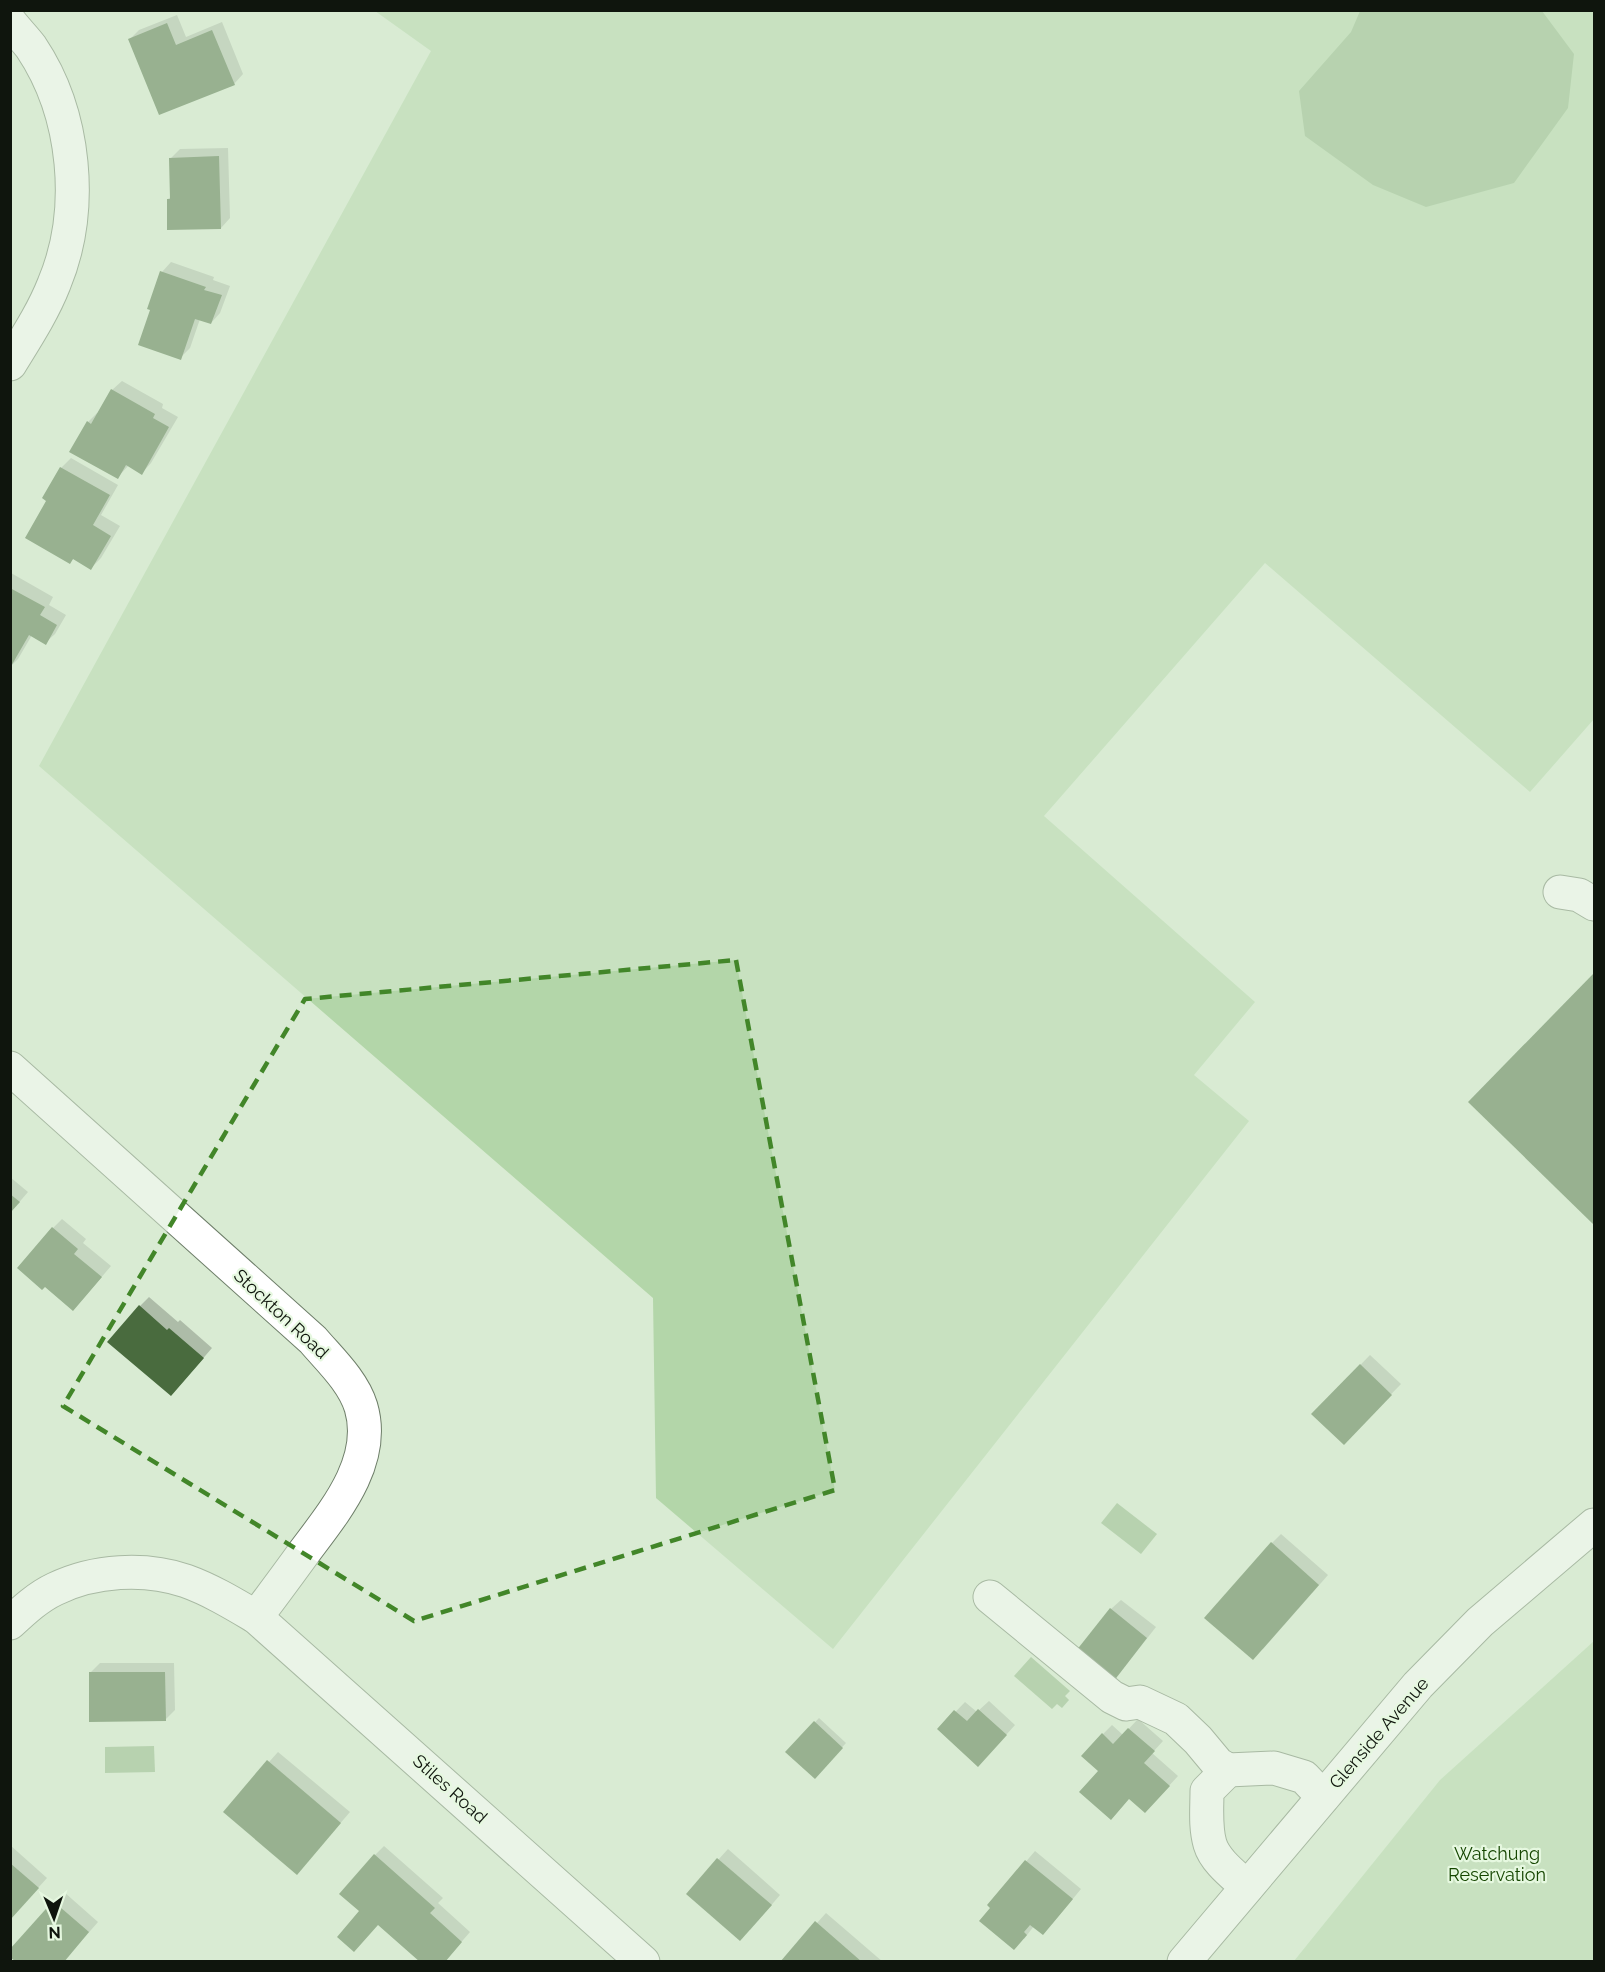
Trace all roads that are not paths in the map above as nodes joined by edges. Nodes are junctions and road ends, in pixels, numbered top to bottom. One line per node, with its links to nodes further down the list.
1 (10, 22): 2 (street)
2 (10, 364)
3 (1560, 892): 4 (street)
4 (1594, 904)
5 (10, 1068): 8 (street, Stockton Road)
6 (1594, 1525): 11 (street, Glenside Avenue)
7 (990, 1597): 10 (street)
8 (256, 1617): 9 (street, Stiles Road); 13 (street, Stiles Road)
9 (10, 1623)
10 (1228, 1770): 11 (street); 12 (street)
11 (1323, 1797): 12 (street, Glenside Avenue)
12 (1247, 1887): 14 (street, Glenside Avenue)
13 (643, 1962)
14 (1184, 1962)

